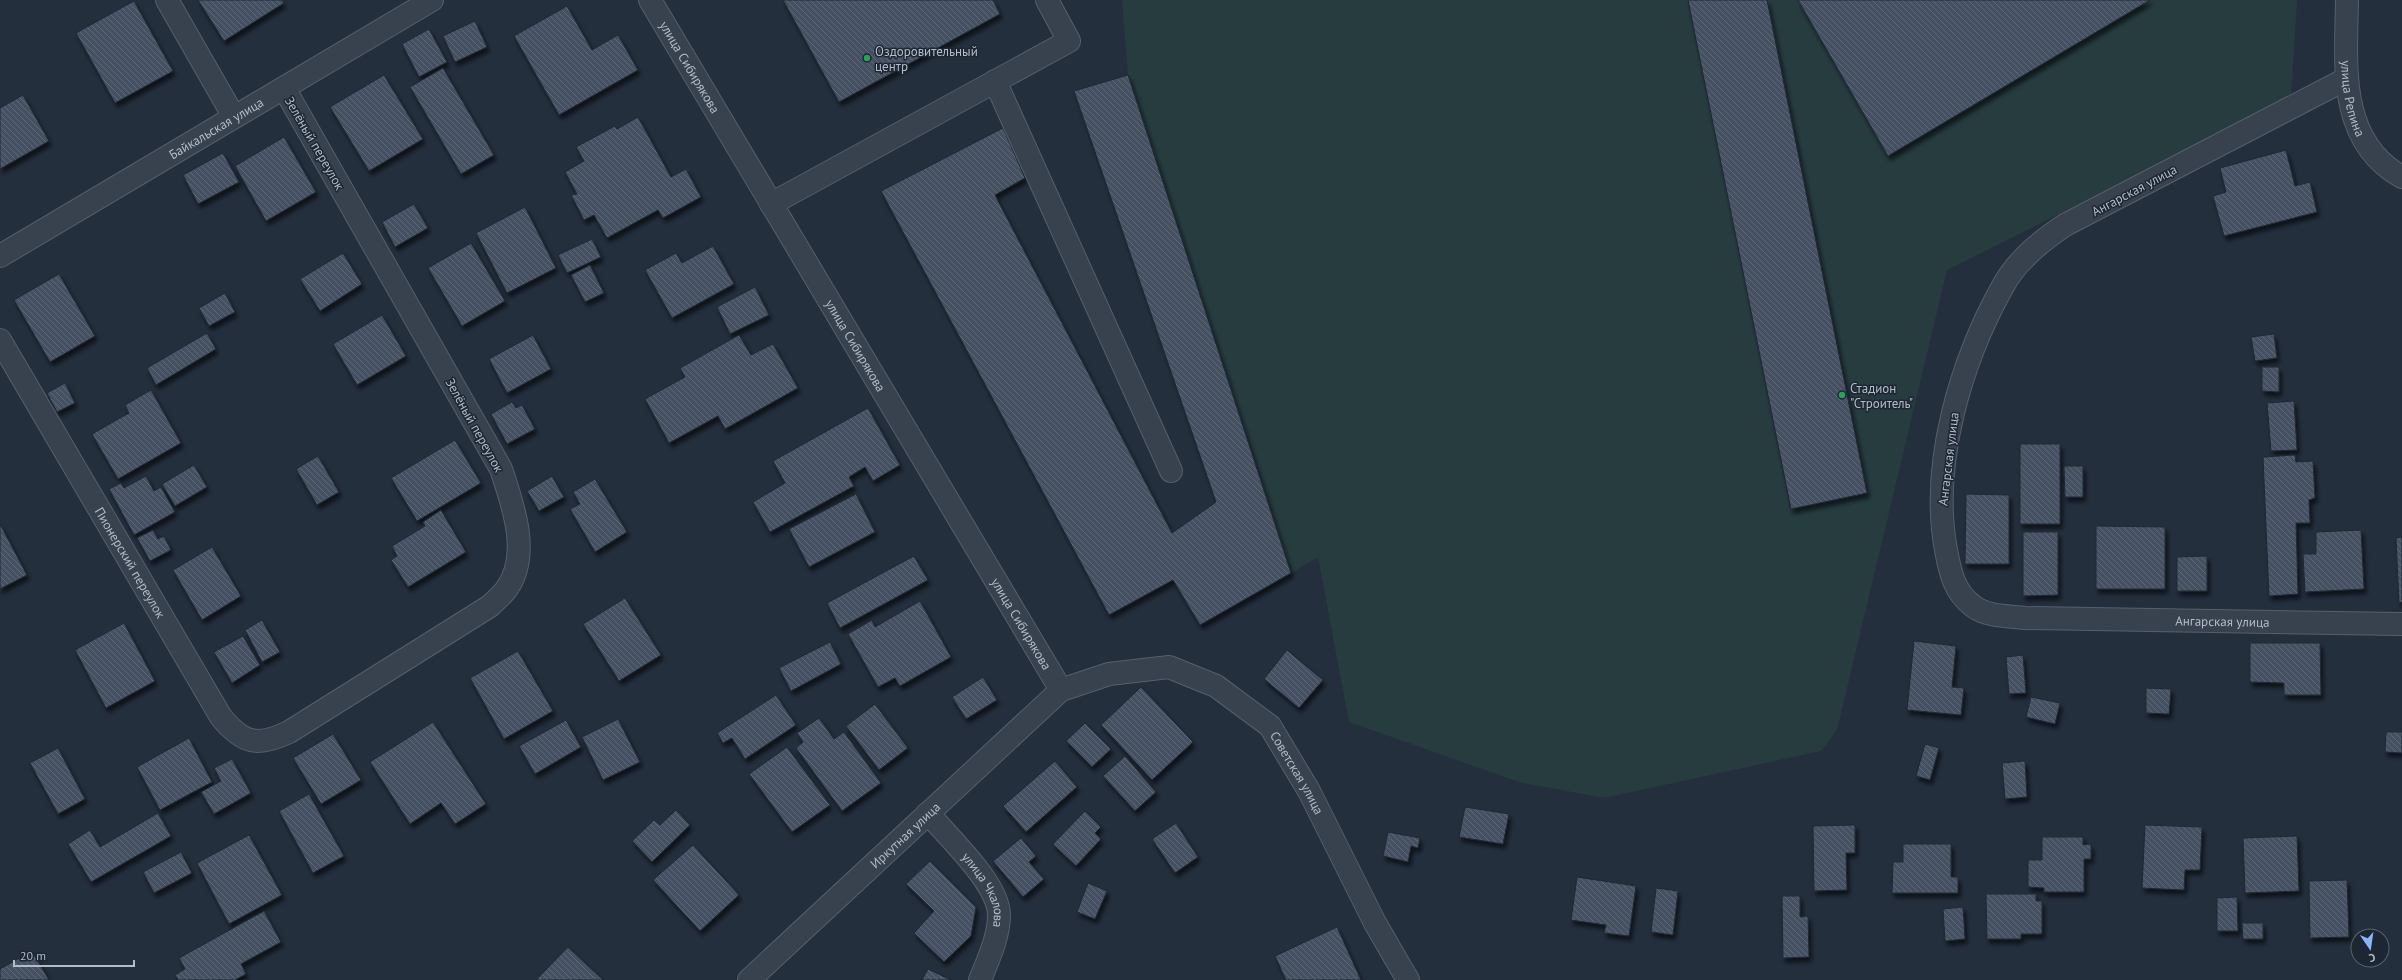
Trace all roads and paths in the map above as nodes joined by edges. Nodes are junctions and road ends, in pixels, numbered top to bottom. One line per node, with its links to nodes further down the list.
1 (167, 0): 9 (street)
2 (432, 0): 8 (street, Байкальская улица)
3 (650, 0): 11 (street, улица Сибирякова)
4 (1046, 0): 7 (street)
5 (2346, 0): 6 (street, улица Репина)
6 (2346, 79): 10 (street, улица Репина); 15 (street, Ангарская улица)
7 (995, 81): 11 (street); 14 (street)
8 (284, 88): 9 (street, Байкальская улица); 17 (street, Зелёный переулок)
9 (234, 117): 12 (street, Байкальская улица)
10 (2402, 177)
11 (770, 204): 16 (street, улица Сибирякова)
12 (0, 256)
13 (0, 340): 17 (street, Пионерский переулок)
14 (1171, 471)
15 (2402, 624)
16 (1061, 690): 18 (street, Иркутная улица); 21 (street, Советская улица)
17 (289, 732)
18 (928, 813): 19 (street, Иркутная улица); 20 (street, улица Чкалова)
19 (748, 980)
20 (980, 980)
21 (1408, 980)

